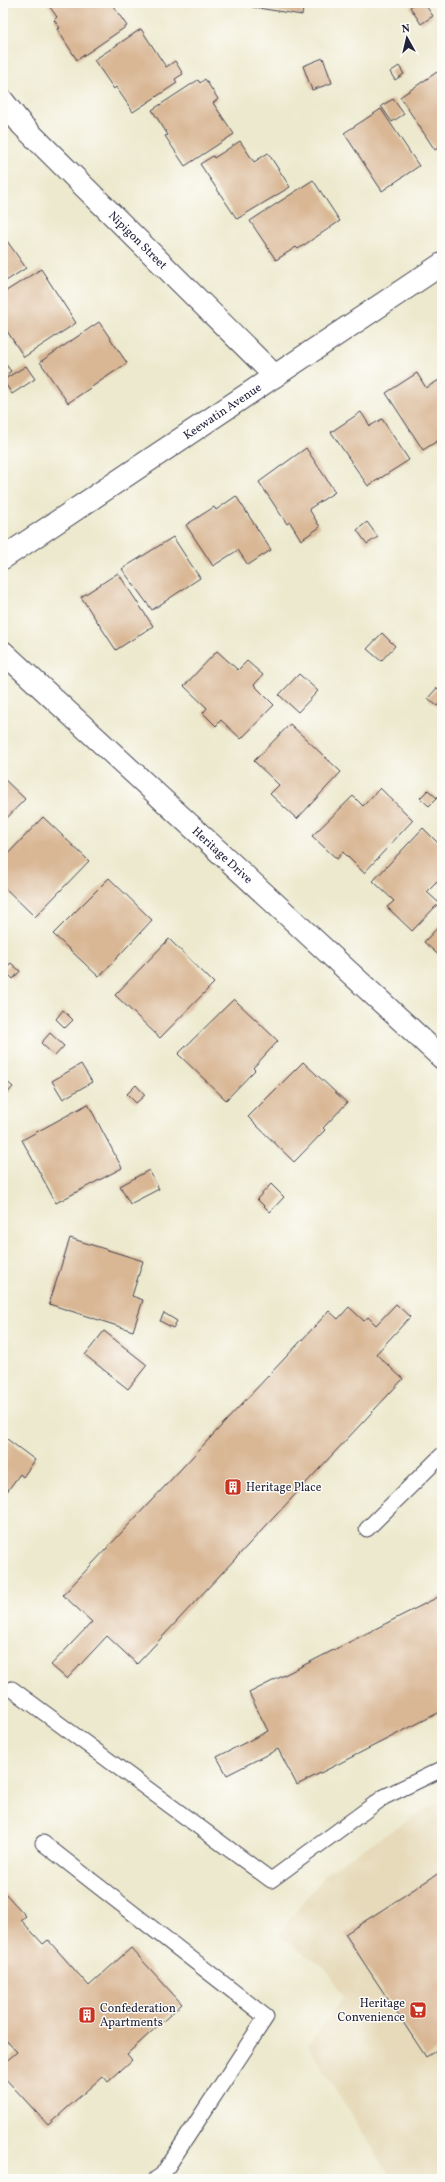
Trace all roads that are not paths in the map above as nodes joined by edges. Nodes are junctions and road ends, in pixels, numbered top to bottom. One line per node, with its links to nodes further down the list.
1 (3, 101): 3 (street, Nipigon Street)
2 (442, 264): 3 (street, Keewatin Avenue)
3 (275, 376): 4 (street, Keewatin Avenue)
4 (3, 558)
5 (3, 652): 6 (street, Heritage Drive)
6 (442, 1058)
7 (442, 1455): 8 (lane)
8 (366, 1529)
9 (12, 1689): 10 (lane)
10 (442, 1769)
11 (43, 1843): 12 (lane)
12 (156, 2179)

